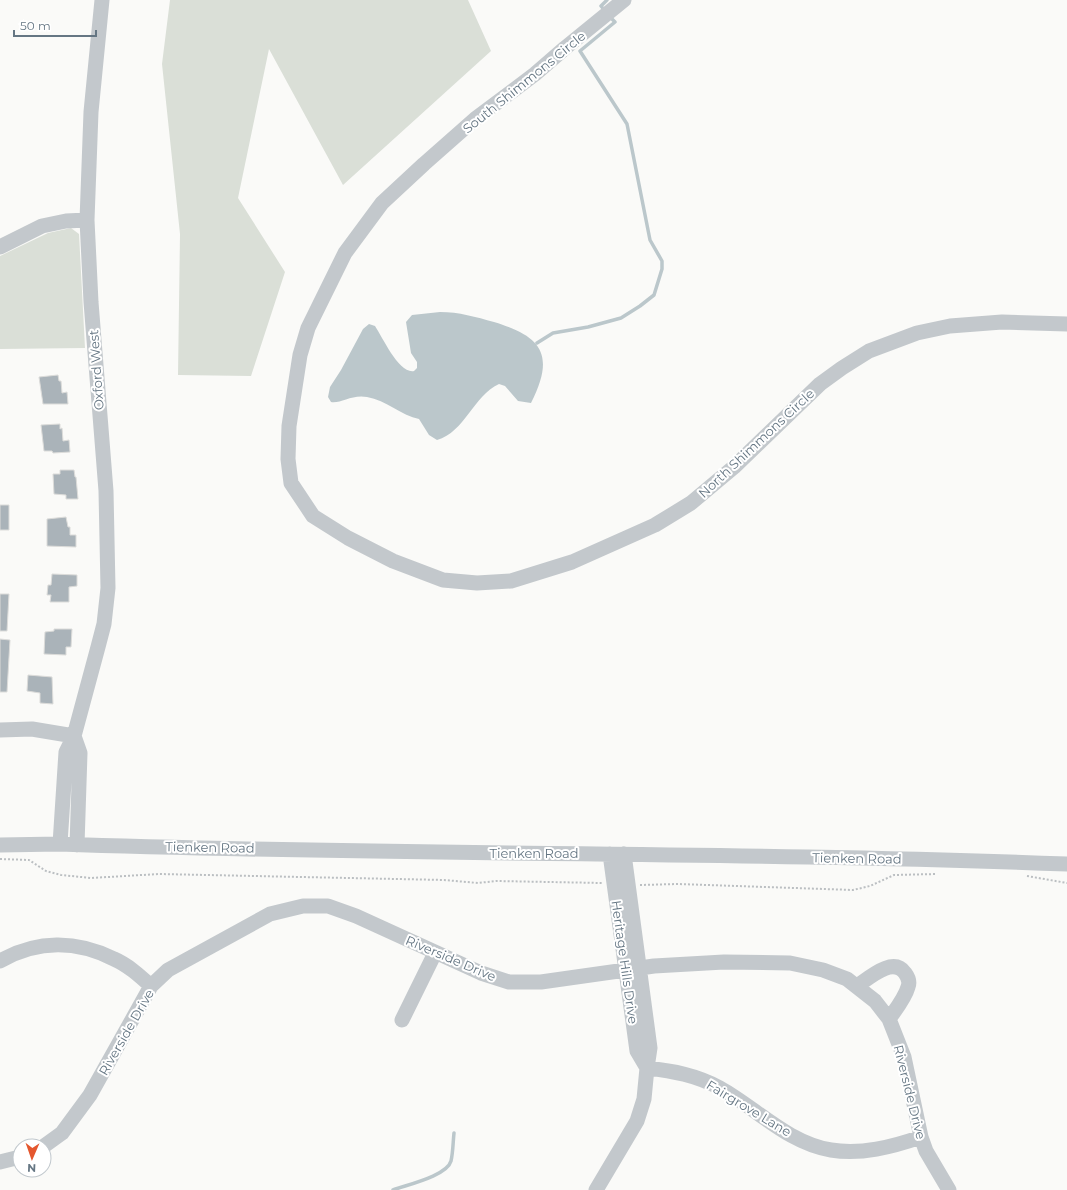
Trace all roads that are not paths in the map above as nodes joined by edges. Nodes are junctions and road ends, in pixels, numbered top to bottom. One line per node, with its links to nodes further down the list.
1 (102, 0): 4 (street, Oxford West)
2 (624, 0): 3 (street, South Shimmons Circle)
3 (424, 164): 6 (street, North Shimmons Circle)
4 (87, 220): 5 (street); 8 (street, Oxford West)
5 (0, 247)
6 (1067, 324)
7 (0, 730): 8 (street)
8 (74, 736): 9 (street, Oxford West); 10 (street)
9 (60, 844): 10 (street, Tienken Road); 11 (street, Tienken Road)
10 (77, 844): 12 (street, Tienken Road)
11 (0, 845)
12 (617, 854): 13 (street, Tienken Road); 16 (street, Heritage Hills Drive)
13 (1067, 864)
14 (435, 953): 16 (street, Riverside Drive); 17 (street, Riverside Drive); 20 (street)
15 (0, 961): 17 (street)
16 (632, 969): 18 (street, Riverside Drive); 21 (street, Heritage Hills Drive)
17 (151, 986): 23 (street, Riverside Drive)
18 (857, 986): 19 (street, Riverside Drive); 19 (street)
19 (889, 1019): 22 (street, Riverside Drive)
20 (402, 1020)
21 (647, 1068): 22 (street, Fairgrove Lane); 26 (street)
22 (920, 1137): 27 (street, Riverside Drive)
23 (52, 1140)
24 (12, 1159): 25 (street)
25 (0, 1162)
26 (596, 1190)
27 (949, 1190)

